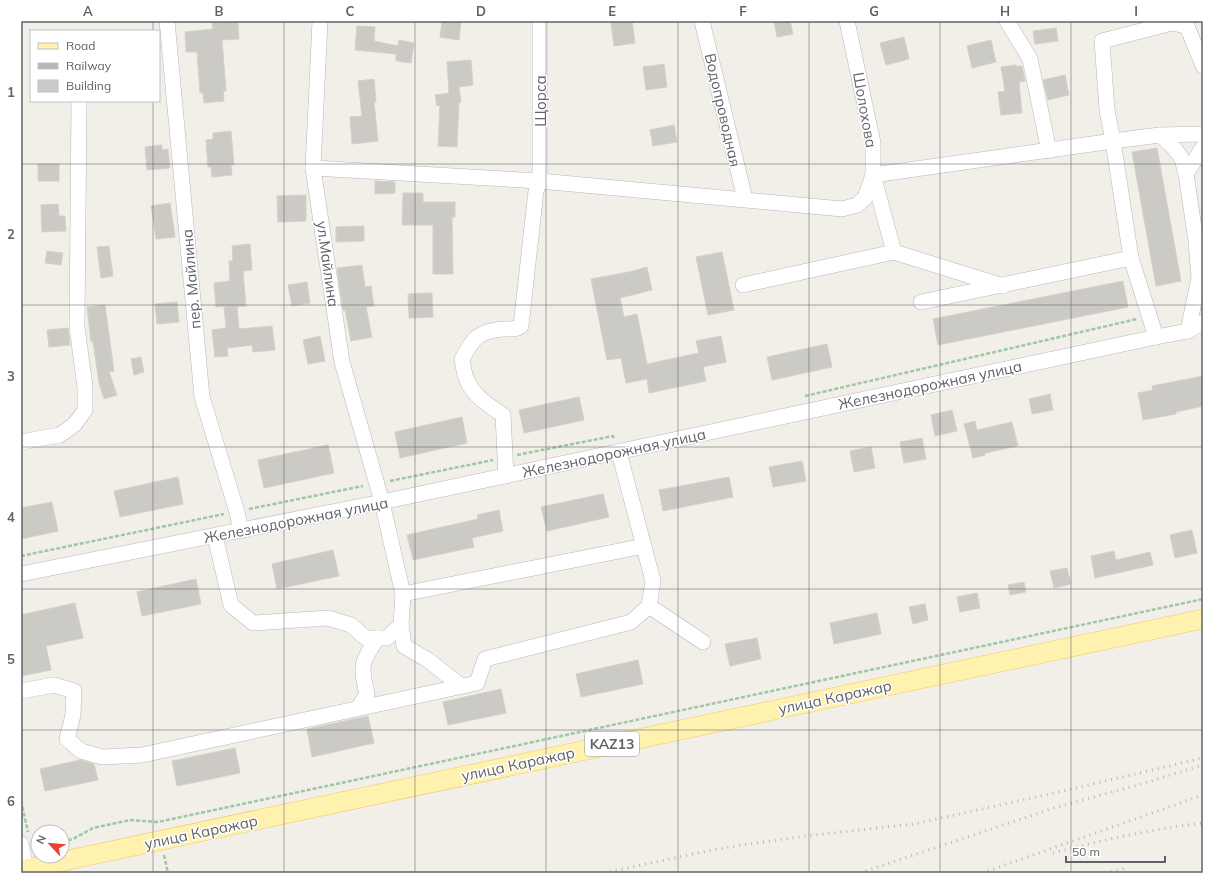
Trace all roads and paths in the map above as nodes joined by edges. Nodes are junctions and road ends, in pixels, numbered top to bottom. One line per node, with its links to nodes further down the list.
1 (320, 21): 15 (street, ул.Майлина)
2 (540, 21): 18 (street, Щорса)
3 (702, 21): 19 (street, Водопроводная)
4 (847, 21): 17 (street, Шолохова)
5 (1007, 21): 14 (street)
6 (1185, 23): 8 (street); 12 (street)
7 (164, 30): 36 (street, пер. Майлина)
8 (1203, 66)
9 (79, 102): 30 (street)
10 (1203, 134): 11 (street)
11 (1160, 135): 12 (street); 16 (street)
12 (1113, 141): 14 (street); 21 (street)
13 (1203, 147): 16 (street)
14 (1049, 150): 17 (street)
15 (313, 168): 18 (street); 34 (street, ул.Майлина)
16 (1186, 174): 27 (street)
17 (873, 175): 19 (street, Шолохова); 20 (street)
18 (540, 181): 19 (street); 32 (street, Щорса)
19 (744, 199)
20 (894, 252): 22 (street); 23 (street)
21 (1131, 258): 23 (street); 25 (street)
22 (743, 285)
23 (1003, 286): 24 (street)
24 (921, 302)
25 (1150, 316): 28 (street); 29 (path)
26 (1203, 322): 27 (street, Железнодорожная улица)
27 (1188, 331): 28 (street, Железнодорожная улица)
28 (1156, 337): 31 (street, Железнодорожная улица)
29 (800, 397)
30 (21, 442)
31 (617, 446): 32 (path); 33 (street, Железнодорожная улица); 39 (street)
32 (505, 458): 33 (street); 34 (path)
33 (506, 476): 35 (street, Железнодорожная улица)
34 (376, 484): 35 (street, ул.Майлина); 36 (path)
35 (382, 502): 37 (street, Железнодорожная улица); 42 (street, ул.Майлина)
36 (237, 512): 37 (street, пер. Майлина); 40 (path)
37 (241, 531): 38 (street, Железнодорожная улица)
38 (215, 536): 41 (street, Железнодорожная улица); 47 (street)
39 (644, 546): 42 (street); 44 (street)
40 (21, 556)
41 (21, 574)
42 (403, 594): 46 (street, ул.Майлина)
43 (1203, 599): 54 (path)
44 (649, 606): 48 (street); 49 (street)
45 (1203, 619): 55 (main road, улица Каражар / KAZ13)
46 (401, 625): 47 (street); 49 (street, ул.Майлина)
47 (378, 638): 51 (street)
48 (703, 642)
49 (461, 686): 51 (street)
50 (21, 691): 51 (street)
51 (358, 708)
52 (21, 802): 53 (path)
53 (25, 839): 55 (street)
54 (70, 840)
55 (24, 869)

